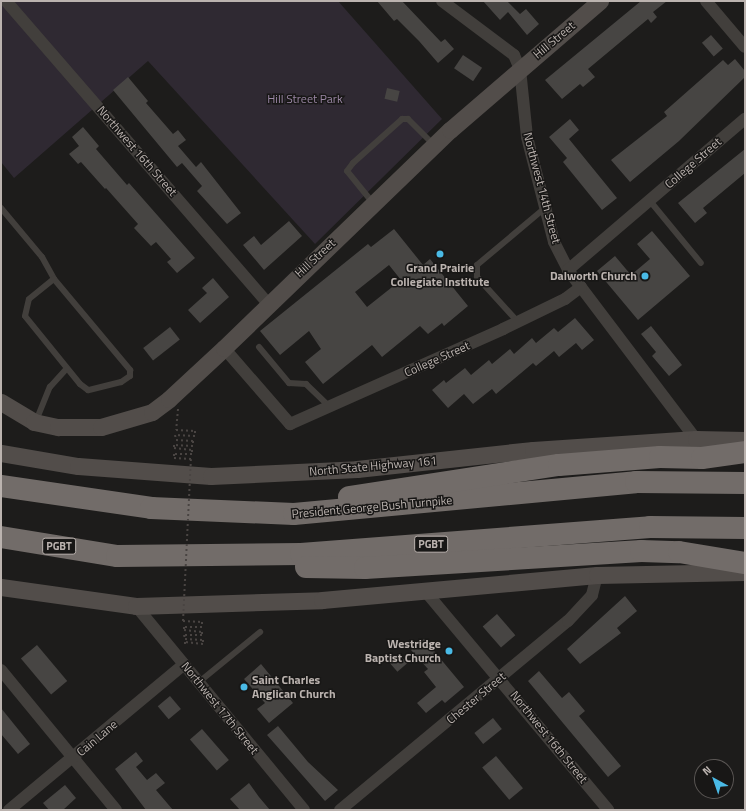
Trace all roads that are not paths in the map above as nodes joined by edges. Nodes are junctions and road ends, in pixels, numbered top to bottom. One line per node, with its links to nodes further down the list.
1 (6, 1): 17 (street, Northwest 16th Street)
2 (442, 1): 6 (street, Northwest 14th Street)
3 (600, 1): 6 (main road, Hill Street)
4 (706, 1): 5 (street)
5 (745, 47)
6 (520, 69): 8 (main road, Hill Street); 12 (street, Northwest 14th Street)
7 (745, 119): 9 (street, College Street)
8 (434, 145): 10 (main road, Hill Street); 10 (lane)
9 (650, 201): 13 (lane); 14 (street, College Street)
10 (373, 203): 17 (main road, Hill Street)
11 (1, 208): 15 (lane)
12 (545, 208): 14 (street, Northwest 14th Street); 18 (lane)
13 (701, 263)
14 (568, 270): 16 (street, Northwest 14th Street)
15 (54, 278): 21 (lane); 21 (lane)
16 (581, 287): 18 (street, College Street); 25 (street, Northwest 14th Street)
17 (268, 303): 20 (main road, Hill Street)
18 (518, 322): 23 (street, College Street)
19 (259, 347): 23 (lane)
20 (224, 348): 23 (street, College Street); 24 (main road, Hill Street)
21 (67, 368): 24 (lane)
22 (1, 402): 24 (main road, Hill Street)
23 (330, 407)
24 (35, 422)
25 (696, 439): 26 (main road, North State Highway 161); 28 (main road, North State Highway 161)
26 (745, 440)
27 (745, 452): 31 (highway)
28 (1, 453)
29 (745, 483): 31 (highway, President George Bush Turnpike)
30 (1, 486): 31 (highway, President George Bush Turnpike)
31 (227, 512)
32 (745, 528): 34 (highway, PGBT)
33 (1, 537): 34 (highway, PGBT)
34 (117, 556): 35 (highway)
35 (745, 563)
36 (745, 572): 37 (main road)
37 (596, 575): 39 (main road); 44 (street, Chester Street)
38 (1, 587): 40 (main road)
39 (426, 592): 40 (main road); 44 (street, Northwest 16th Street)
40 (136, 606): 42 (street, Northwest 17th Street)
41 (260, 632): 45 (lane)
42 (184, 664): 45 (street, Northwest 17th Street); 46 (street, Cain Lane)
43 (1, 670): 46 (street)
44 (500, 678): 50 (street, Chester Street); 51 (street, Northwest 16th Street)
45 (199, 682): 49 (street, Northwest 17th Street)
46 (73, 758): 47 (street, Cain Lane); 48 (street)
47 (9, 810)
48 (116, 810)
49 (304, 810)
50 (340, 810)
51 (608, 810)

